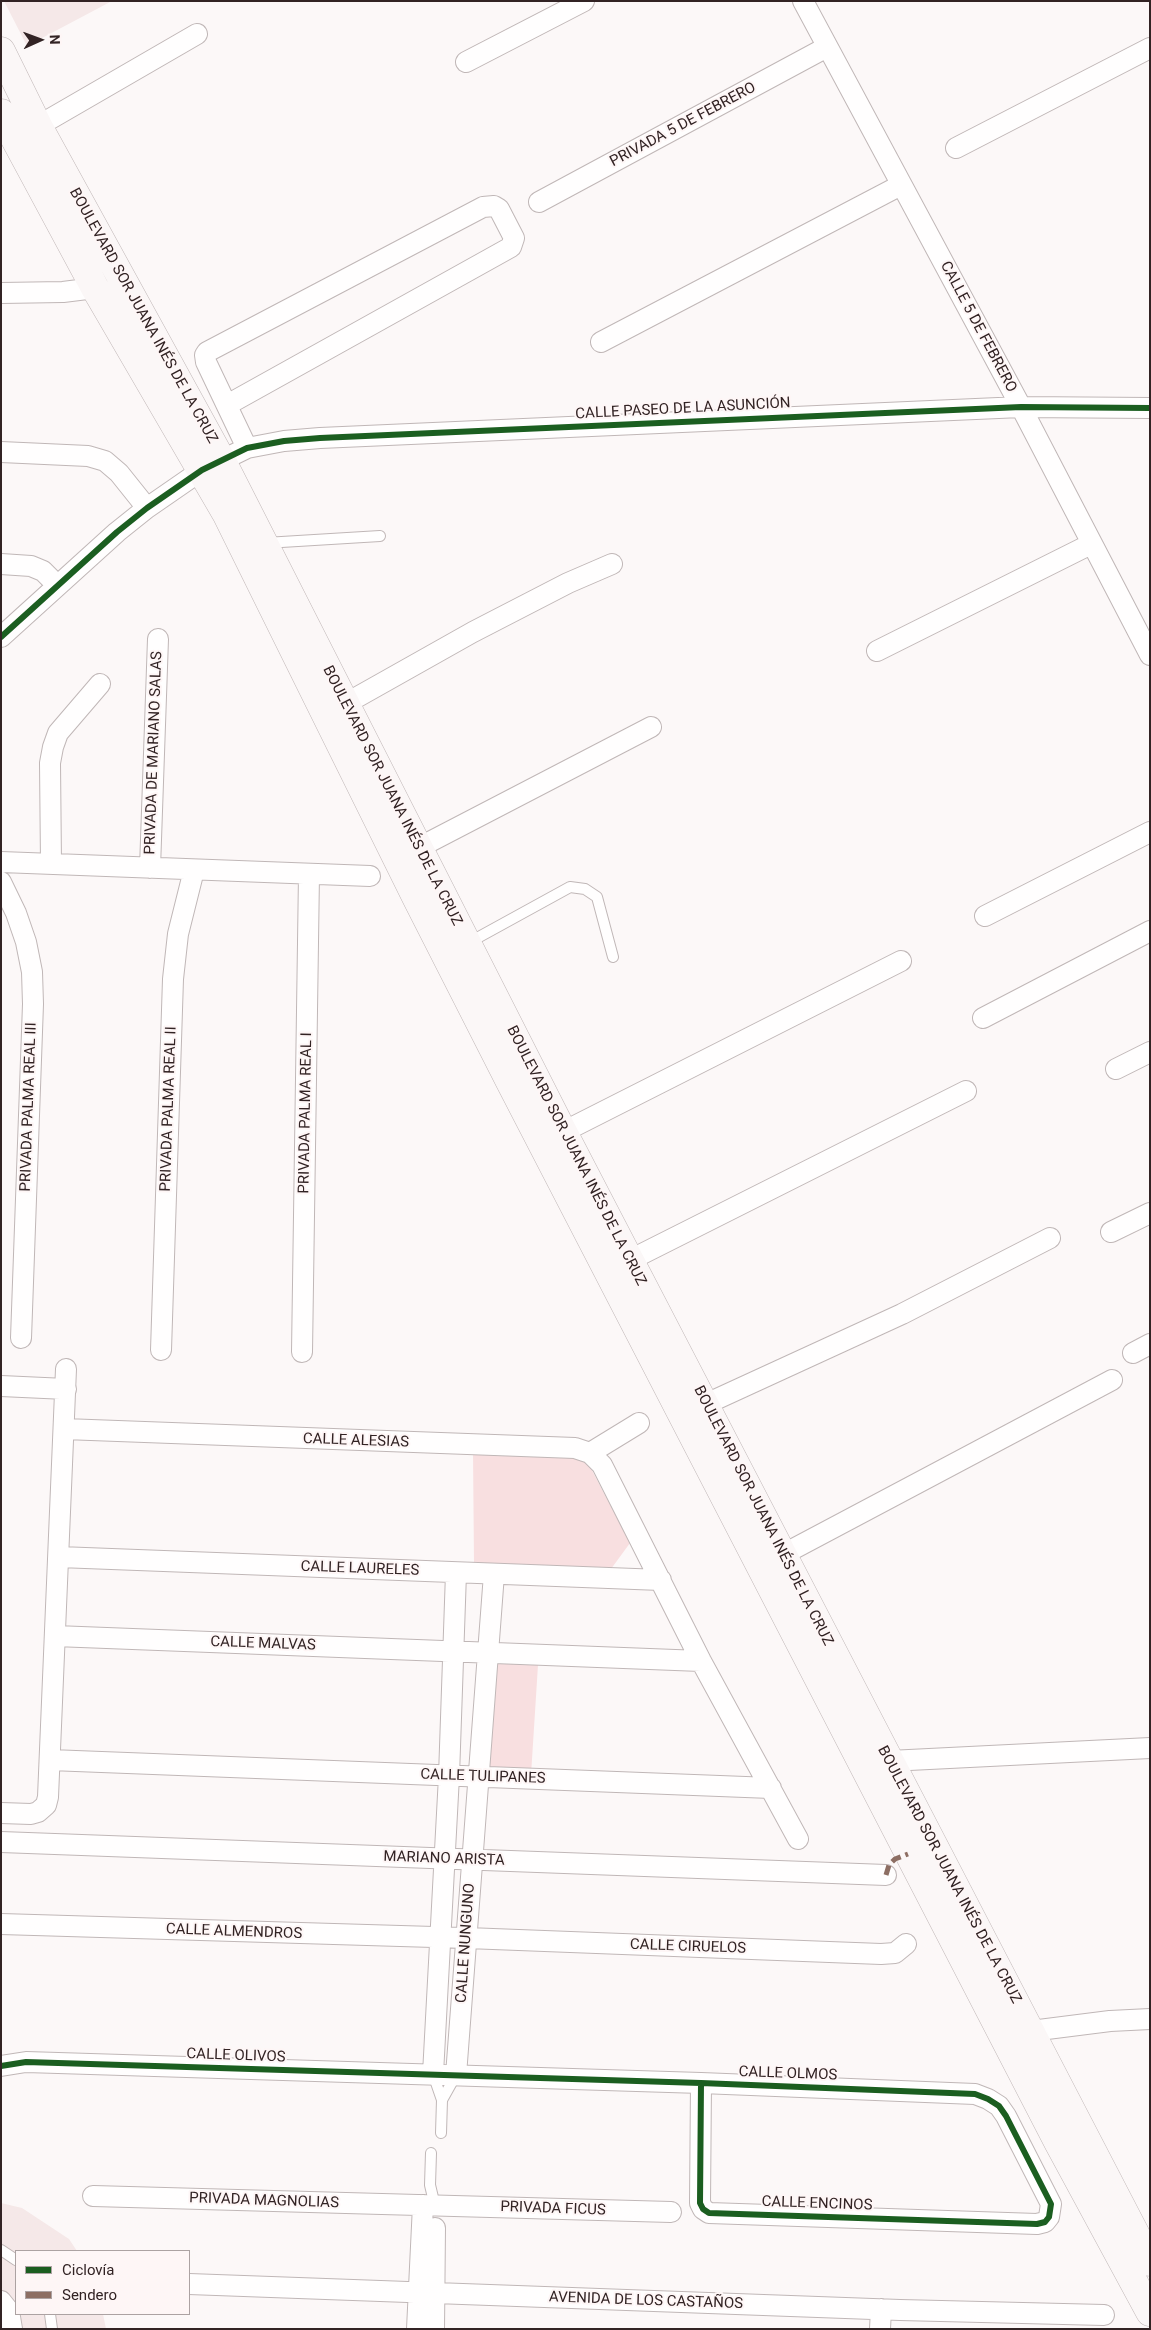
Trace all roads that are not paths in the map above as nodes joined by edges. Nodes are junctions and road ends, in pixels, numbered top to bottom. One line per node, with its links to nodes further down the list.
1 (584, 1): 7 (street)
2 (803, 1): 4 (street, CALLE 5 DE FEBRERO)
3 (196, 34): 9 (street)
4 (827, 47): 11 (street, CALLE 5 DE FEBRERO); 12 (street, PRIVADA 5 DE FEBRERO)
5 (1150, 48): 10 (street)
6 (1, 51): 9 (main road, BOULEVARD SOR JUANA INÉS DE LA CRUZ)
7 (466, 62)
8 (1, 114): 13 (main road, BOULEVARD SOR JUANA INÉS DE LA CRUZ)
9 (38, 126): 21 (main road, BOULEVARD SOR JUANA INÉS DE LA CRUZ)
10 (956, 148)
11 (901, 185): 15 (street); 17 (street, CALLE 5 DE FEBRERO)
12 (539, 202)
13 (95, 288): 14 (street); 21 (main road, BOULEVARD SOR JUANA INÉS DE LA CRUZ)
14 (1, 292)
15 (601, 342)
16 (227, 405): 16 (street); 19 (street)
17 (1021, 407): 18 (street, CALLE PASEO DE LA ASUNCIÓN); 19 (street, CALLE PASEO DE LA ASUNCIÓN); 25 (street, CALLE 5 DE FEBRERO)
18 (1150, 408)
19 (247, 448): 21 (street, CALLE PASEO DE LA ASUNCIÓN)
20 (1, 452): 22 (street)
21 (212, 465): 22 (street, CALLE PASEO DE LA ASUNCIÓN); 24 (main road, BOULEVARD SOR JUANA INÉS DE LA CRUZ); 112 (main road, BOULEVARD SOR JUANA INÉS DE LA CRUZ)
22 (147, 508): 28 (street, CALLE PASEO DE LA ASUNCIÓN)
23 (380, 536): 24 (lane)
24 (264, 543): 34 (main road, BOULEVARD SOR JUANA INÉS DE LA CRUZ)
25 (1091, 544): 31 (street); 32 (street, CALLE 5 DE FEBRERO)
26 (1, 564): 28 (street)
27 (612, 564): 34 (street)
28 (57, 585): 29 (street, CALLE PASEO DE LA ASUNCIÓN)
29 (1, 637)
30 (158, 639): 40 (street, PRIVADA DE MARIANO SALAS)
31 (877, 651)
32 (1150, 655)
33 (100, 684): 39 (street)
34 (345, 704): 37 (main road, BOULEVARD SOR JUANA INÉS DE LA CRUZ)
35 (651, 727): 37 (street)
36 (1150, 832): 45 (street)
37 (418, 848): 47 (main road, BOULEVARD SOR JUANA INÉS DE LA CRUZ)
38 (1, 862): 39 (street)
39 (51, 864): 40 (street)
40 (150, 868): 41 (street)
41 (194, 870): 42 (street); 60 (street, PRIVADA PALMA REAL II)
42 (309, 874): 43 (street); 61 (street, PRIVADA PALMA REAL I)
43 (370, 876)
44 (1, 882): 59 (street, PRIVADA PALMA REAL III)
45 (985, 916)
46 (1150, 931): 50 (street)
47 (467, 943): 48 (lane); 54 (main road, BOULEVARD SOR JUANA INÉS DE LA CRUZ)
48 (613, 957)
49 (901, 961): 54 (street)
50 (983, 1018)
51 (1150, 1052): 52 (street)
52 (1116, 1068)
53 (966, 1091): 58 (street)
54 (563, 1132): 58 (main road, BOULEVARD SOR JUANA INÉS DE LA CRUZ)
55 (1150, 1213): 56 (street)
56 (1111, 1232)
57 (1050, 1238): 66 (street)
58 (630, 1260): 66 (main road, BOULEVARD SOR JUANA INÉS DE LA CRUZ)
59 (21, 1338)
60 (161, 1350)
61 (302, 1352)
62 (66, 1369): 65 (street)
63 (1112, 1380): 70 (street)
64 (1, 1386): 65 (street)
65 (66, 1389): 68 (street)
66 (706, 1404): 70 (main road, BOULEVARD SOR JUANA INÉS DE LA CRUZ)
67 (639, 1423): 69 (street)
68 (64, 1429): 69 (street, CALLE ALESIAS); 71 (street)
69 (590, 1453): 74 (street)
70 (782, 1555): 80 (main road, BOULEVARD SOR JUANA INÉS DE LA CRUZ)
71 (59, 1557): 72 (street, CALLE LAURELES); 75 (street)
72 (456, 1573): 73 (street, CALLE LAURELES); 76 (street, CALLE NUNGUNO)
73 (494, 1574): 74 (street, CALLE LAURELES); 76 (street, CALLE NUNGUNO)
74 (661, 1580): 77 (street)
75 (55, 1636): 76 (street, CALLE MALVAS); 79 (street)
76 (471, 1652): 77 (street); 81 (street, CALLE NUNGUNO); 82 (street, CALLE NUNGUNO)
77 (701, 1661): 83 (street)
78 (1150, 1748): 80 (street)
79 (50, 1760): 81 (street, CALLE TULIPANES); 84 (street)
80 (889, 1761): 95 (main road, BOULEVARD SOR JUANA INÉS DE LA CRUZ)
81 (449, 1776): 82 (street, CALLE TULIPANES); 87 (street, CALLE NUNGUNO)
82 (479, 1777): 83 (street, CALLE TULIPANES); 88 (street, CALLE NUNGUNO)
83 (771, 1788): 85 (street)
84 (1, 1813)
85 (798, 1839)
86 (1, 1842): 87 (street, MARIANO ARISTA)
87 (445, 1859): 88 (street, MARIANO ARISTA); 91 (street, CALLE NUNGUNO)
88 (472, 1860): 89 (street, MARIANO ARISTA); 92 (street, CALLE NUNGUNO)
89 (886, 1875)
90 (1, 1924): 91 (street, CALLE ALMENDROS)
91 (441, 1938): 92 (street, CALLE ALMENDROS); 97 (street, CALLE NUNGUNO)
92 (467, 1938): 93 (street, CALLE CIRUELOS); 98 (street, CALLE NUNGUNO)
93 (906, 1944)
94 (1150, 2019): 95 (street)
95 (1032, 2031): 109 (main road, BOULEVARD SOR JUANA INÉS DE LA CRUZ)
96 (8, 2065): 97 (street, CALLE OLIVOS)
97 (433, 2074): 98 (street, CALLE OLIVOS); 100 (lane, CALLE NUNGUNO)
98 (456, 2075): 99 (street, CALLE OLMOS); 100 (lane, CALLE NUNGUNO)
99 (701, 2083): 105 (street, CALLE OLMOS); 105 (street, CALLE ENCINOS)
100 (442, 2100): 101 (lane, CALLE NUNGUNO)
101 (440, 2133)
102 (432, 2153): 104 (lane)
103 (93, 2196): 104 (street, PRIVADA MAGNOLIAS)
104 (429, 2205): 106 (street, PRIVADA FICUS); 111 (street)
105 (1051, 2210)
106 (671, 2212)
107 (1, 2250): 108 (lane)
108 (15, 2259)
109 (1150, 2262)
110 (190, 2284): 111 (street, AVENIDA DE LOS CASTAÑOS)
111 (427, 2293): 115 (street, AVENIDA DE LOS CASTAÑOS); 117 (street); 118 (street)
112 (1150, 2312)
113 (50, 2315): 116 (lane)
114 (1104, 2315): 115 (street, AVENIDA DE LOS CASTAÑOS)
115 (890, 2319)
116 (52, 2329)
117 (417, 2329)
118 (434, 2329)

